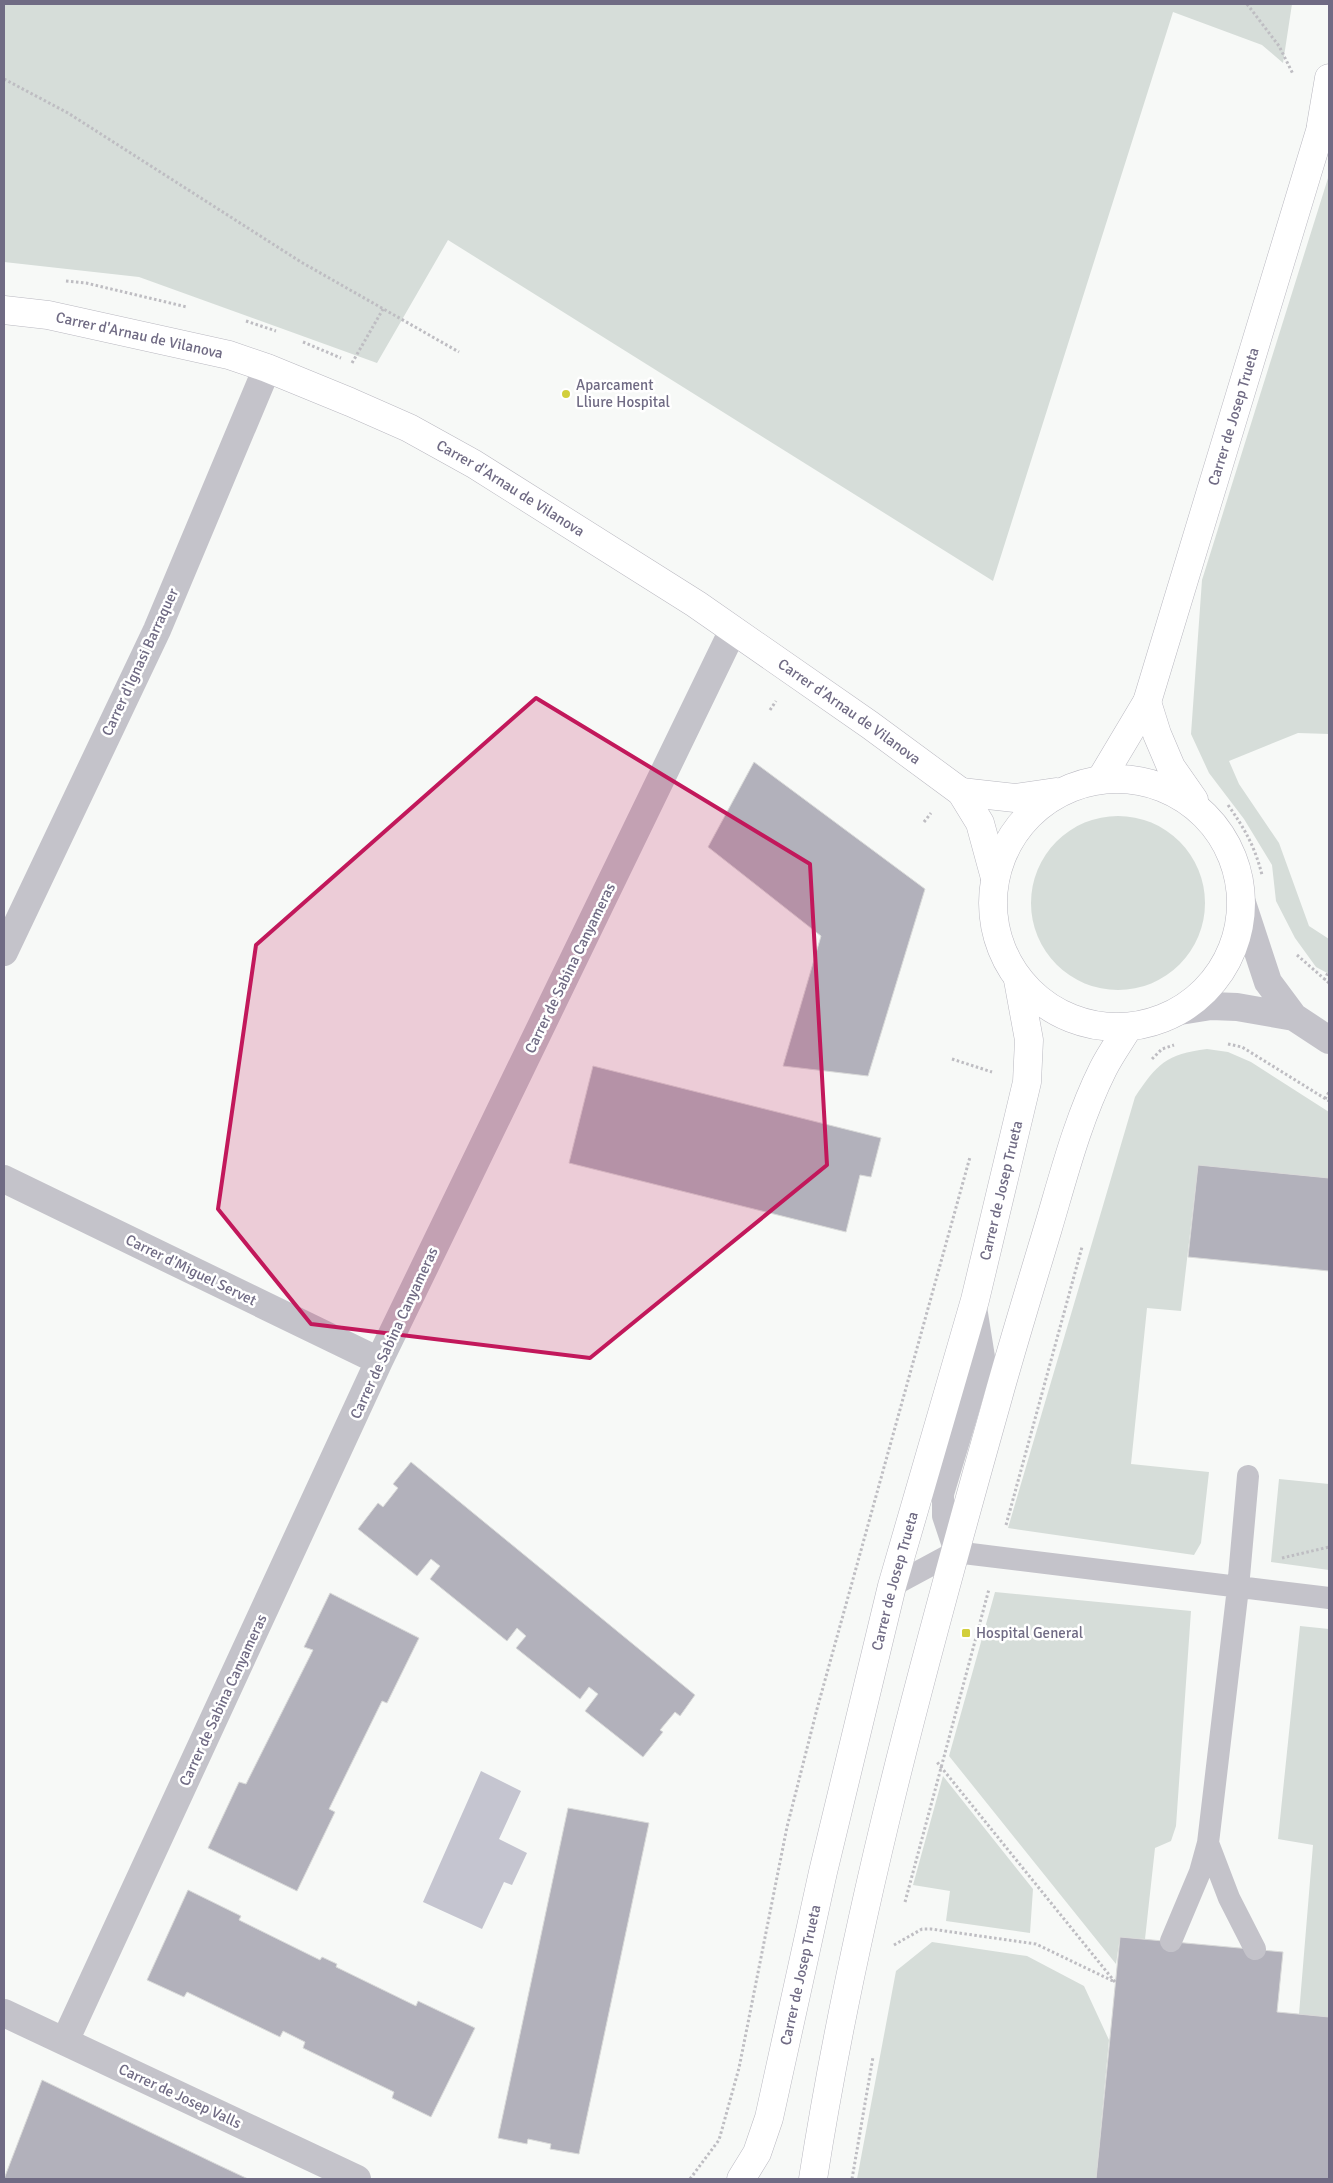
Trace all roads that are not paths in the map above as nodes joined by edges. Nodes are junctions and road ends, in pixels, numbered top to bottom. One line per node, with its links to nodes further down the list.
1 (1329, 78): 2 (street, Carrer de Josep Trueta)
2 (1325, 119): 6 (street, Carrer de Josep Trueta)
3 (4, 310): 4 (street, Carrer d'Arnau de Vilanova)
4 (267, 368): 5 (street, Carrer d'Arnau de Vilanova); 13 (street, Carrer d'Ignasi Barraquer)
5 (733, 630): 9 (street, Carrer d'Arnau de Vilanova); 21 (street, Carrer de Sabina Canyameras)
6 (1147, 702): 7 (street, Carrer de Josep Trueta); 10 (street)
7 (1101, 779): 8 (street); 10 (street)
8 (1062, 791): 9 (street); 11 (street)
9 (961, 792): 11 (street, Carrer d'Arnau de Vilanova)
10 (1199, 808): 12 (street)
11 (995, 878): 14 (street)
12 (1242, 903): 15 (street); 16 (street)
13 (4, 952)
14 (1018, 980): 17 (street); 20 (street, Carrer de Josep Trueta)
15 (1180, 1011): 16 (street); 17 (street)
16 (1294, 1017): 18 (street)
17 (1128, 1028): 23 (street)
18 (1329, 1040)
19 (4, 1179): 21 (street, Carrer d'Miguel Servet)
20 (975, 1300): 23 (lane); 25 (street, Carrer de Josep Trueta)
21 (379, 1362): 31 (street, Carrer de Sabina Canyameras)
22 (1248, 1476): 24 (lane)
23 (954, 1552): 24 (lane); 25 (lane); 34 (street)
24 (1239, 1577): 26 (lane); 27 (lane)
25 (892, 1586): 33 (street, Carrer de Josep Trueta)
26 (1329, 1598)
27 (1208, 1844): 28 (lane); 29 (lane)
28 (1171, 1941)
29 (1255, 1949)
30 (4, 2013): 31 (street, Carrer de Josep Valls)
31 (65, 2041): 32 (street, Carrer de Josep Valls)
32 (357, 2179)
33 (741, 2179)
34 (813, 2179)

